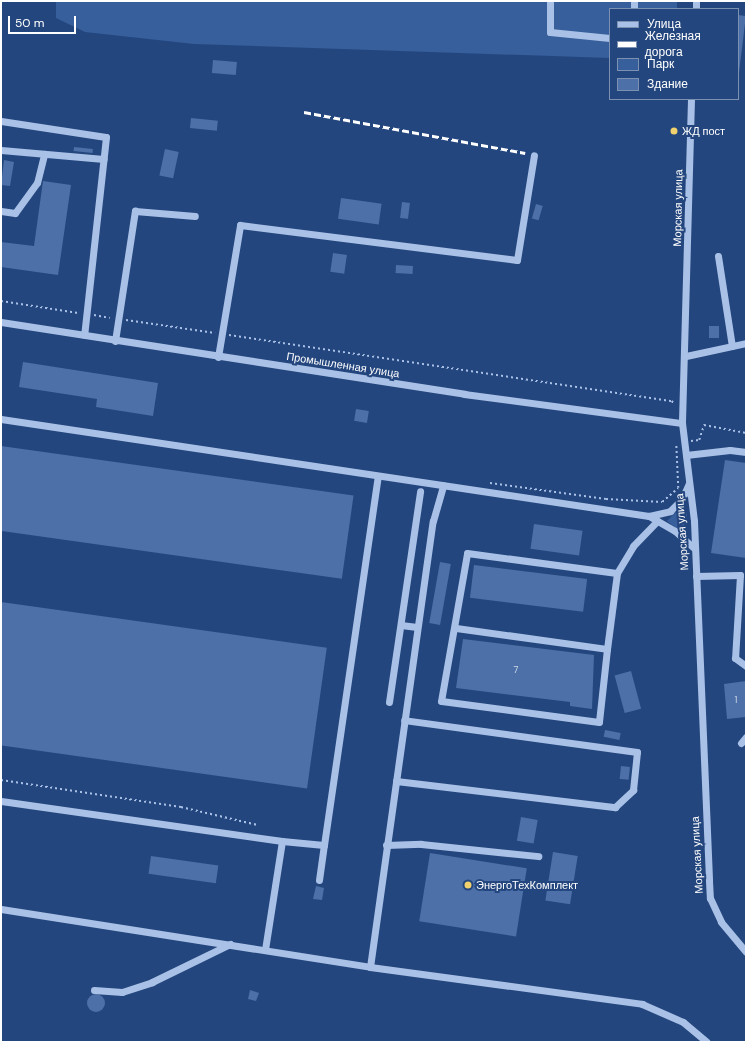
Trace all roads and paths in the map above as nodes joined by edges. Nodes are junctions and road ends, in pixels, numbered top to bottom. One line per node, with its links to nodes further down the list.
1 (550, 1): 2 (street)
2 (609, 38)
3 (692, 100): 21 (street, Морская улица)
4 (1, 121): 8 (street)
5 (1, 150): 6 (street)
6 (44, 154): 8 (street); 9 (street)
7 (534, 155): 16 (street)
8 (104, 159): 13 (street)
9 (1, 211)
10 (195, 216): 14 (street)
11 (718, 256): 20 (street)
12 (1, 301): 13 (path)
13 (85, 314): 14 (path); 17 (street)
14 (119, 319): 16 (path); 18 (street)
15 (1, 322): 17 (street, Промышленная улица)
16 (223, 334): 22 (street); 24 (path)
17 (84, 335): 18 (street, Промышленная улица)
18 (115, 341): 22 (street, Промышленная улица)
19 (746, 343): 20 (street)
20 (732, 346): 21 (street)
21 (686, 356): 24 (street, Морская улица)
22 (218, 357): 24 (street, Промышленная улица)
23 (1, 420): 31 (street)
24 (679, 422): 27 (street, Морская улица)
25 (746, 433): 27 (path)
26 (676, 436): 28 (path)
27 (685, 442): 28 (path); 30 (street, Морская улица)
28 (676, 444): 33 (path)
29 (746, 452): 30 (street)
30 (686, 455): 32 (street, Морская улица)
31 (378, 476): 34 (street); 55 (street)
32 (689, 482): 36 (street); 38 (street, Морская улица)
33 (489, 483)
34 (443, 485): 36 (street); 42 (street)
35 (420, 491): 41 (street)
36 (649, 516): 37 (street)
37 (657, 521): 38 (street); 39 (street)
38 (694, 548): 40 (street, Морская улица)
39 (617, 573): 43 (street); 44 (street)
40 (696, 576): 45 (street); 62 (street, Морская улица)
41 (401, 625): 42 (street); 46 (street)
42 (417, 627): 47 (street)
43 (456, 628): 44 (street); 44 (street)
44 (607, 649)
45 (746, 666)
46 (389, 702)
47 (404, 720): 51 (street); 51 (street)
48 (746, 737): 49 (street)
49 (741, 743)
50 (1, 780): 53 (path)
51 (396, 781): 56 (street)
52 (1, 801): 54 (street)
53 (258, 825)
54 (282, 841): 55 (street); 61 (street)
55 (324, 845): 58 (street)
56 (386, 845): 57 (street); 63 (street)
57 (538, 856)
58 (319, 880)
59 (1, 909): 60 (street)
60 (230, 944): 61 (street); 64 (street)
61 (265, 950): 63 (street)
62 (746, 952)
63 (370, 967): 65 (street)
64 (94, 990)
65 (707, 1042)

